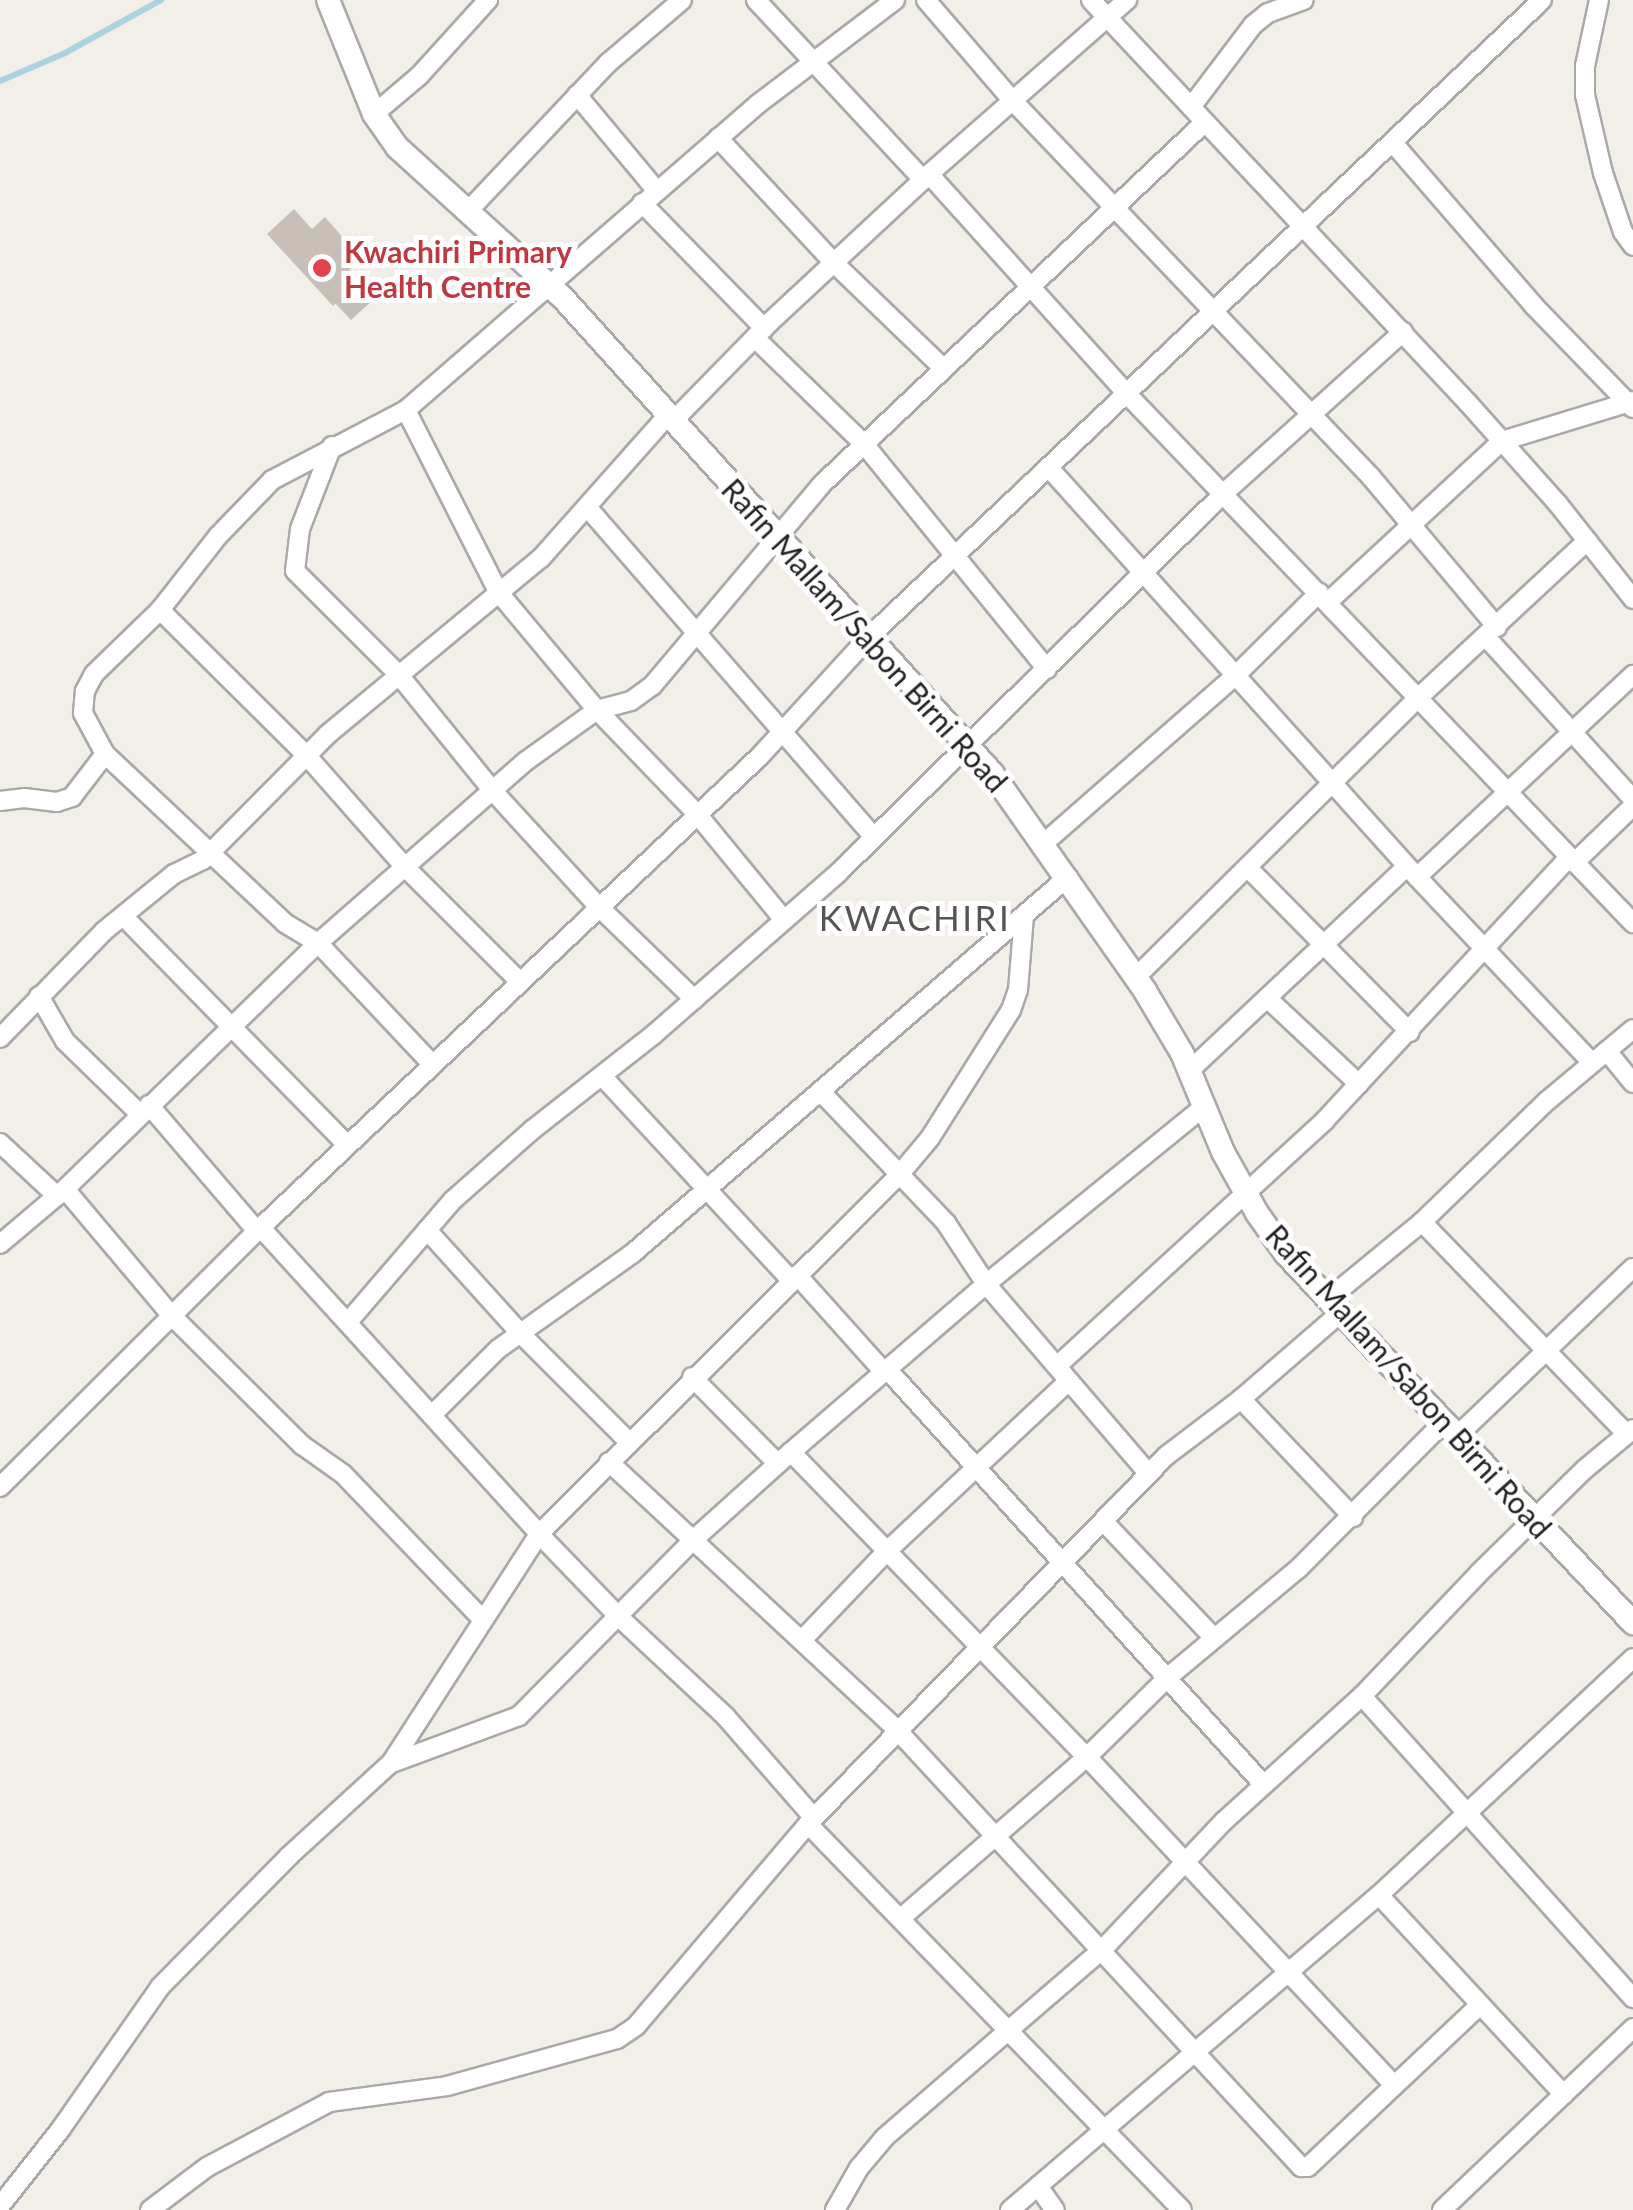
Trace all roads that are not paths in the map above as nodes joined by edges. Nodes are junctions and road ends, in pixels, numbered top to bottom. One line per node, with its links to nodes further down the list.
1 (328, 0): 17 (street, Rafin Mallam/Sabon Birni Road)
2 (488, 0): 17 (street)
3 (682, 0): 14 (street)
4 (756, 0): 13 (street)
5 (895, 0): 13 (street)
6 (926, 0): 15 (street)
7 (1091, 0): 12 (street)
8 (1126, 0): 12 (street)
9 (1304, 0): 16 (street)
10 (1542, 0): 20 (street)
11 (1599, 0): 26 (street)
12 (1106, 18): 15 (street); 16 (street)
13 (816, 60): 19 (street); 21 (street)
14 (577, 95): 22 (street); 24 (street)
15 (1012, 100): 21 (street); 23 (street)
16 (1191, 107): 18 (street)
17 (374, 114): 24 (street, Rafin Mallam/Sabon Birni Road)
18 (1206, 122): 23 (street); 25 (street)
19 (718, 138): 22 (street); 27 (street)
20 (1393, 143): 25 (street); 35 (street)
21 (926, 177): 27 (street); 29 (street)
22 (649, 197): 28 (street); 32 (street)
23 (1115, 208): 29 (street); 30 (street)
24 (470, 209): 28 (street, Rafin Mallam/Sabon Birni Road)
25 (1303, 226): 30 (street); 31 (street)
26 (1633, 246)
27 (834, 263): 32 (street); 33 (street)
28 (549, 284): 36 (street); 38 (street, Rafin Mallam/Sabon Birni Road)
29 (1032, 286): 33 (street); 34 (street)
30 (1216, 310): 34 (street); 37 (street)
31 (1402, 332): 37 (street); 39 (street)
32 (759, 333): 38 (street); 40 (street)
33 (943, 368): 40 (street)
34 (1128, 394): 42 (street); 43 (street)
35 (1631, 404): 39 (street)
36 (406, 410): 41 (street); 50 (street)
37 (1310, 416): 43 (street); 45 (street)
38 (671, 417): 44 (street); 46 (street, Rafin Mallam/Sabon Birni Road)
39 (1502, 441): 45 (street); 47 (street)
40 (864, 444): 46 (street); 48 (street)
41 (332, 446): 53 (street); 58 (street)
42 (1050, 469): 48 (street); 49 (street)
43 (1224, 493): 49 (street); 51 (street)
44 (587, 506): 50 (street); 54 (street)
45 (1412, 526): 51 (street); 55 (street)
46 (777, 534): 54 (street); 56 (street, Rafin Mallam/Sabon Birni Road)
47 (1587, 541): 52 (street); 55 (street)
48 (957, 556): 56 (street); 57 (street)
49 (1144, 573): 57 (street); 60 (street)
50 (499, 593): 58 (street); 62 (street)
51 (1323, 598): 60 (street); 61 (street)
52 (1633, 599)
53 (160, 610): 66 (street); 67 (street)
54 (698, 629): 62 (street); 64 (street)
55 (1491, 632): 61 (street); 63 (street)
56 (870, 636): 64 (street); 65 (street, Rafin Mallam/Sabon Birni Road)
57 (1047, 669): 65 (street)
58 (399, 674): 67 (street); 69 (street)
59 (1633, 674): 63 (street)
60 (1236, 675): 68 (street); 75 (street)
61 (1418, 698): 68 (street); 70 (street)
62 (597, 710): 69 (street); 73 (street)
63 (1572, 730): 70 (street); 72 (street)
64 (782, 734): 73 (street); 74 (street)
65 (968, 744): 74 (street); 75 (street, Rafin Mallam/Sabon Birni Road)
66 (105, 754): 71 (street); 76 (street)
67 (306, 756): 76 (street); 78 (street)
68 (1332, 784): 79 (street); 80 (street)
69 (492, 791): 78 (street); 82 (street)
70 (1507, 793): 77 (street); 80 (street)
71 (0, 802)
72 (1633, 802): 77 (street)
73 (697, 814): 82 (street); 85 (street)
74 (874, 837): 85 (street)
75 (1043, 844): 81 (street, Rafin Mallam/Sabon Birni Road)
76 (212, 851): 84 (street); 87 (street)
77 (1571, 860): 86 (street); 89 (street)
78 (405, 867): 87 (street); 91 (street)
79 (1249, 869): 88 (street); 90 (street)
80 (1412, 872): 88 (street); 89 (street)
81 (1068, 877): 83 (street); 90 (street, Rafin Mallam/Sabon Birni Road)
82 (598, 906): 91 (street); 94 (street)
83 (1024, 915): 105 (street); 110 (street)
84 (122, 916): 92 (street); 95 (street)
85 (784, 920): 94 (street)
86 (1633, 924)
87 (318, 943): 95 (street); 100 (street)
88 (1322, 945): 93 (street); 97 (street)
89 (1482, 949): 97 (street); 99 (street)
90 (1136, 977): 101 (street, Rafin Mallam/Sabon Birni Road)
91 (519, 981): 100 (street)
92 (39, 996): 98 (street); 107 (street)
93 (1267, 998): 101 (street); 104 (street)
94 (694, 999): 102 (street)
95 (231, 1026): 107 (street); 109 (street)
96 (1633, 1028): 99 (street)
97 (1410, 1032): 104 (street)
98 (0, 1038)
99 (1600, 1057): 103 (street); 114 (street)
100 (432, 1064): 109 (street)
101 (1189, 1071): 106 (street, Rafin Mallam/Sabon Birni Road)
102 (602, 1076): 111 (street); 116 (street)
103 (1633, 1083)
104 (1359, 1084): 112 (street)
105 (821, 1092): 110 (street); 111 (street)
106 (1204, 1107): 112 (street, Rafin Mallam/Sabon Birni Road); 120 (street)
107 (145, 1109): 113 (street); 115 (street)
108 (0, 1144): 113 (street)
109 (347, 1145): 115 (street)
110 (899, 1175): 119 (street); 120 (street)
111 (708, 1188): 119 (street); 124 (street)
112 (1244, 1191): 121 (street, Rafin Mallam/Sabon Birni Road); 127 (street)
113 (61, 1193): 117 (street); 122 (street)
114 (1422, 1222): 121 (street); 125 (street)
115 (259, 1230): 122 (street); 123 (street)
116 (427, 1230): 123 (street); 124 (street)
117 (0, 1244)
118 (1633, 1268): 125 (street)
119 (794, 1277): 126 (street); 128 (street)
120 (986, 1284): 126 (street); 127 (street)
121 (1333, 1307): 129 (street); 131 (street, Rafin Mallam/Sabon Birni Road)
122 (170, 1315): 138 (street); 147 (street)
123 (348, 1322): 130 (street)
124 (520, 1333): 130 (street); 133 (street)
125 (1544, 1351): 131 (street); 132 (street)
126 (886, 1371): 134 (street); 136 (street)
127 (1063, 1374): 136 (street); 137 (street)
128 (692, 1377): 133 (street); 134 (street)
129 (1241, 1399): 137 (street); 139 (street)
130 (432, 1415): 142 (street)
131 (1451, 1429): 139 (street); 140 (street, Rafin Mallam/Sabon Birni Road)
132 (1630, 1431): 140 (street)
133 (628, 1440): 135 (street)
134 (784, 1458): 143 (street); 144 (street)
135 (609, 1462): 142 (street); 143 (street)
136 (976, 1466): 144 (street); 145 (street)
137 (1148, 1474): 141 (street)
138 (0, 1487)
139 (1353, 1517): 149 (street)
140 (1534, 1520): 148 (street, Rafin Mallam/Sabon Birni Road); 154 (street)
141 (1103, 1521): 145 (street); 149 (street)
142 (539, 1534): 146 (street); 147 (street)
143 (692, 1541): 146 (street); 150 (street)
144 (886, 1552): 150 (street); 151 (street)
145 (1063, 1562): 151 (street); 153 (street)
146 (620, 1618): 157 (street); 160 (street)
147 (483, 1620): 157 (street)
148 (1633, 1623)
149 (1214, 1638): 153 (street)
150 (802, 1640): 155 (street)
151 (980, 1648): 155 (street); 156 (street)
152 (1633, 1658): 159 (street)
153 (1167, 1678): 156 (street); 158 (street)
154 (1362, 1696): 158 (street); 159 (street)
155 (898, 1731): 160 (street); 161 (street)
156 (1086, 1757): 161 (street); 162 (street)
157 (392, 1763): 176 (street)
158 (1264, 1784): 162 (street)
159 (1467, 1812): 163 (street); 167 (street)
160 (811, 1821): 164 (street); 177 (street)
161 (997, 1837): 164 (street); 165 (street)
162 (1185, 1860): 165 (street); 166 (street)
163 (1379, 1895): 166 (street); 168 (street)
164 (900, 1918): 169 (street)
165 (1102, 1950): 169 (street); 171 (street)
166 (1286, 1973): 171 (street); 172 (street)
167 (1633, 1998)
168 (1480, 2005): 172 (street); 173 (street)
169 (1010, 2028): 174 (street); 178 (street)
170 (1633, 2028): 173 (street)
171 (1196, 2051): 172 (street); 174 (street)
172 (1393, 2084)
173 (1564, 2095): 182 (street)
174 (1104, 2130): 175 (street); 181 (street)
175 (1038, 2186): 179 (street); 180 (street)
176 (0, 2206)
177 (150, 2210)
178 (835, 2210)
179 (1010, 2210)
180 (1055, 2210)
181 (1182, 2210)
182 (1442, 2210)

